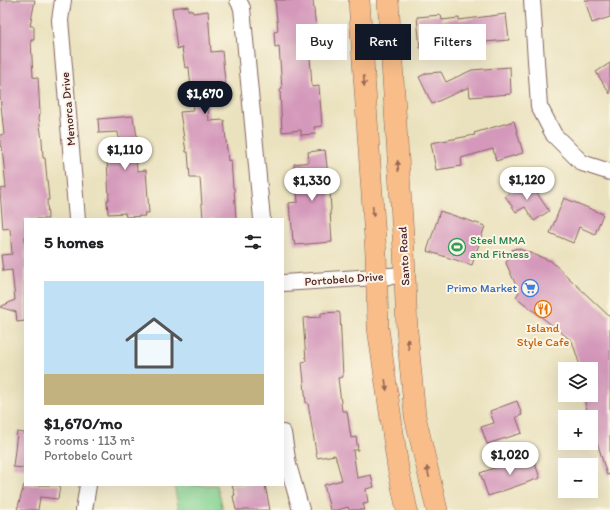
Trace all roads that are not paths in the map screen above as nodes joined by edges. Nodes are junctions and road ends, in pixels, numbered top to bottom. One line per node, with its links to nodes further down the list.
1 (63, 0): 7 (street, Menorca Drive)
2 (238, 0): 8 (street)
3 (359, 0): 10 (main road, one-way to 10)
4 (388, 0): 9 (main road, Santo Road, one-way to 4)
5 (532, 0): 6 (street)
6 (610, 172)
7 (78, 218)
8 (262, 218)
9 (405, 275): 10 (street, Portobelo Drive); 17 (main road, Santo Road, one-way to 9)
10 (376, 276): 11 (street, Portobelo Drive); 16 (main road, one-way to 16)
11 (284, 283)
12 (284, 439): 15 (street)
13 (88, 486): 14 (street)
14 (84, 510)
15 (301, 510)
16 (407, 510)
17 (437, 510)

